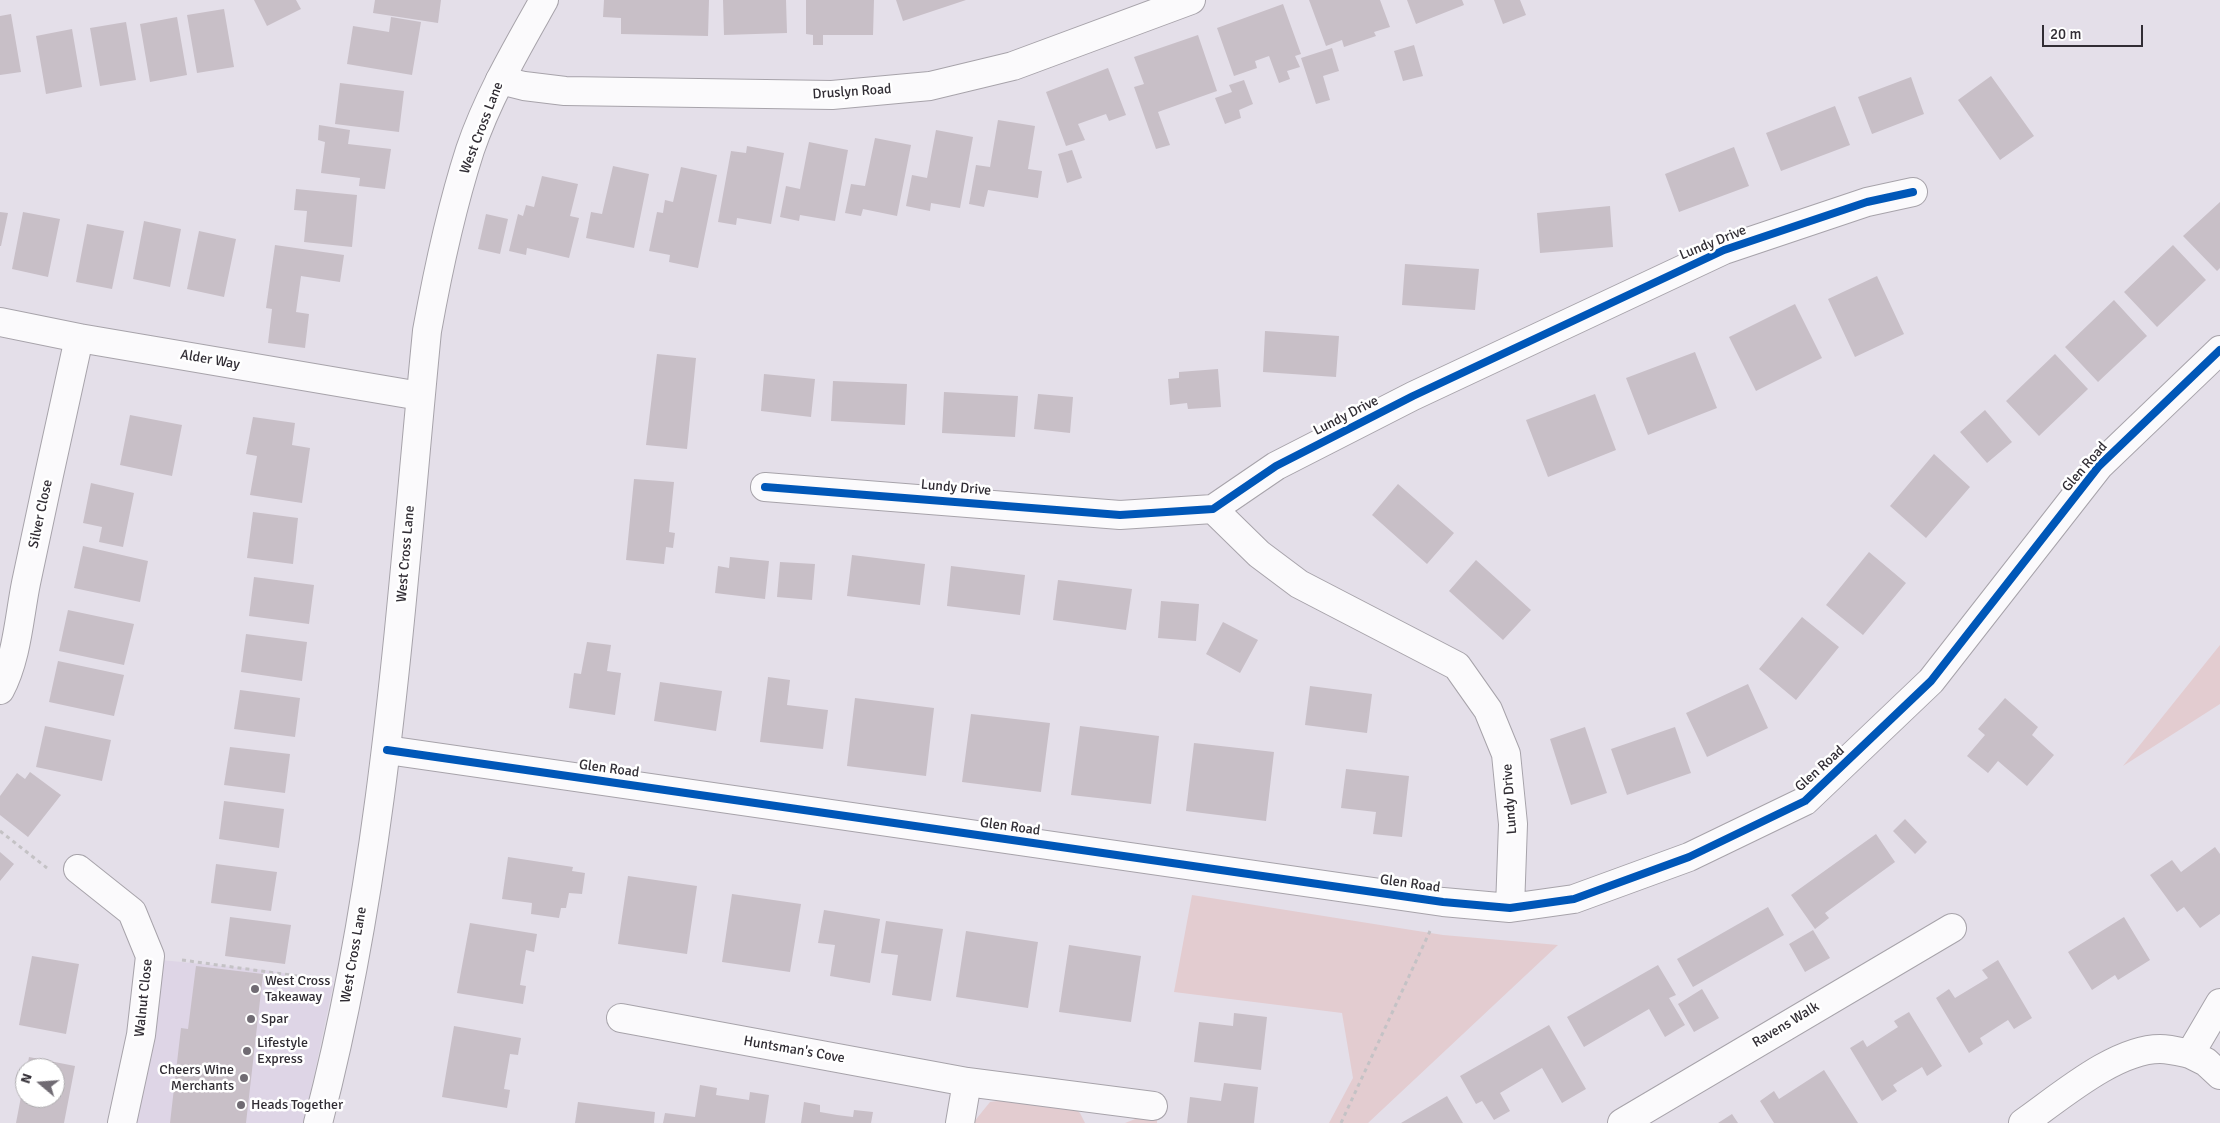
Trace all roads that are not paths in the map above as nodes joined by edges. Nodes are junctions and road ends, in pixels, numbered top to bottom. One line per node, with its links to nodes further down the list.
1 (544, 0): 3 (street, West Cross Lane)
2 (1191, 0): 3 (street, Druslyn Road)
3 (500, 80): 8 (street, West Cross Lane)
4 (1913, 192): 10 (street, Lundy Drive)
5 (0, 322): 6 (street, Alder Way)
6 (79, 338): 8 (street, Alder Way); 11 (street, Silver Close)
7 (2220, 350): 14 (street, Glen Road)
8 (420, 396): 12 (street, West Cross Lane)
9 (765, 487): 10 (street, Lundy Drive)
10 (1214, 509): 14 (street, Lundy Drive)
11 (0, 690)
12 (387, 750): 14 (street, Glen Road); 23 (street, West Cross Lane)
13 (78, 869): 22 (street, Walnut Close)
14 (1510, 908)
15 (1952, 928): 25 (street, Ravens Walk)
16 (2220, 1003): 18 (street)
17 (622, 1018): 20 (street, Huntsman's Cove)
18 (2190, 1054): 19 (street); 26 (street)
19 (2220, 1075)
20 (967, 1082): 21 (street, Huntsman's Cove); 24 (street)
21 (1153, 1106)
22 (122, 1123)
23 (318, 1123)
24 (960, 1123)
25 (1622, 1123)
26 (2023, 1123)

